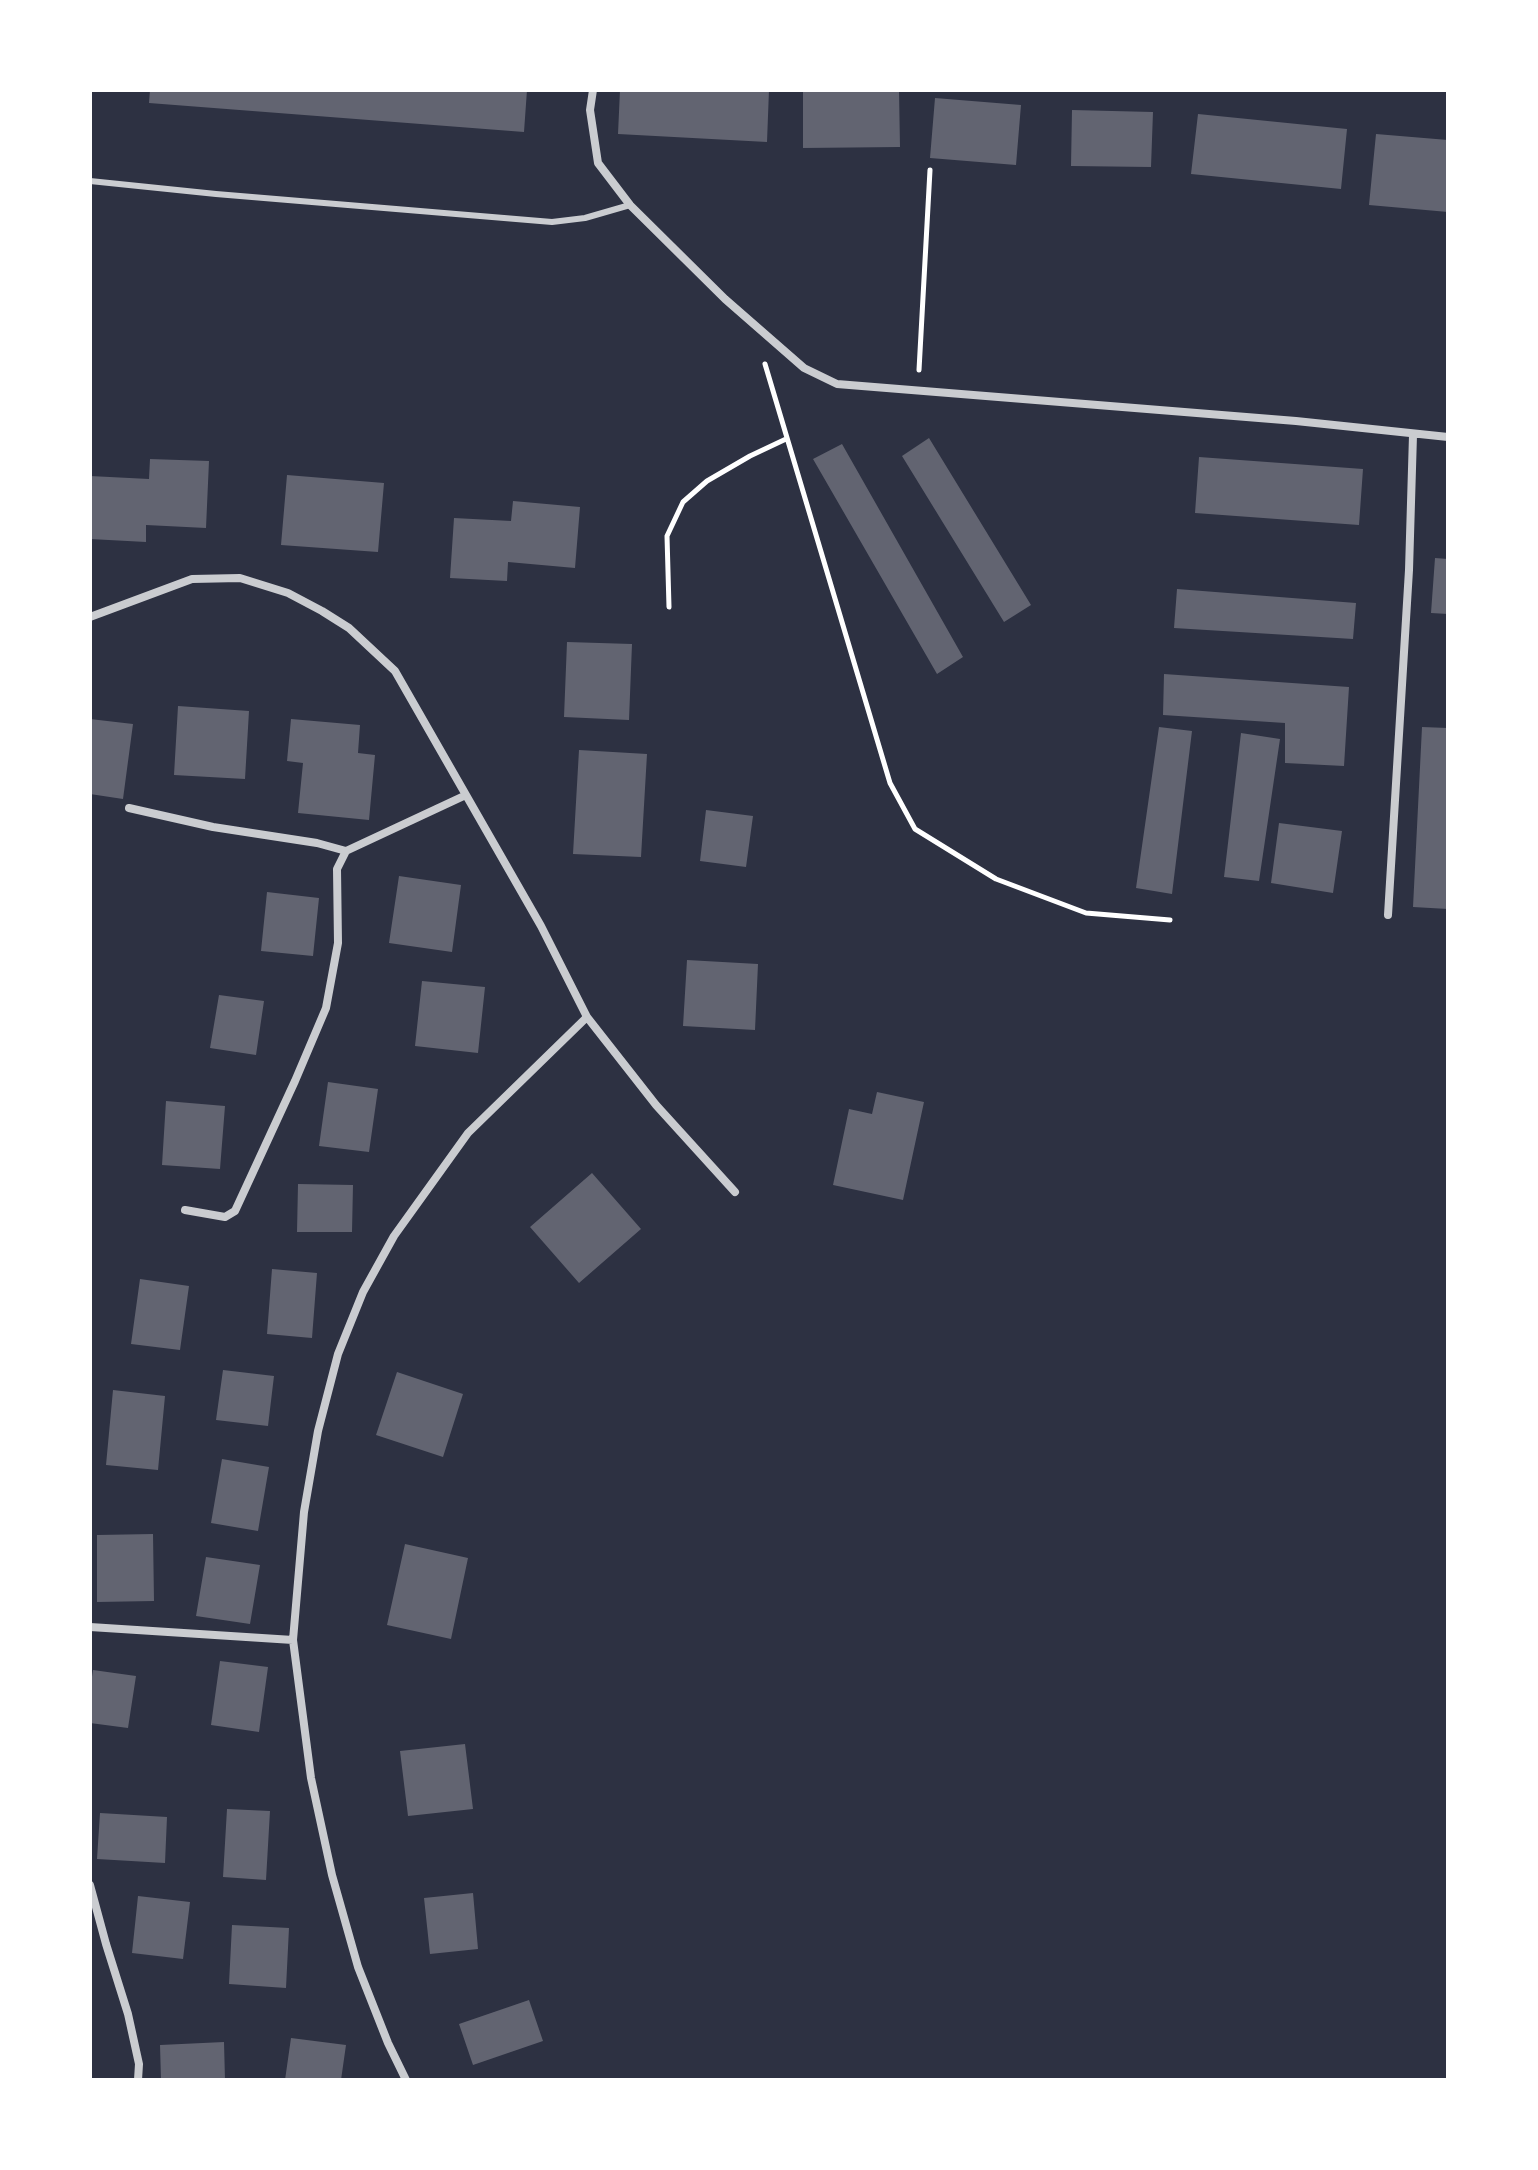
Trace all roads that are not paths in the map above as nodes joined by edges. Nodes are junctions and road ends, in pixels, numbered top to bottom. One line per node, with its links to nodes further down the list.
1 (593, 90): 3 (street)
2 (90, 181): 3 (lane)
3 (630, 205): 4 (street)
4 (1413, 435): 5 (street); 10 (street)
5 (1448, 437)
6 (90, 617): 7 (street)
7 (466, 795): 9 (street); 11 (street)
8 (129, 808): 9 (street)
9 (346, 851): 13 (street)
10 (1388, 915)
11 (587, 1017): 12 (street); 15 (street)
12 (735, 1192)
13 (185, 1210)
14 (90, 1627): 15 (street)
15 (293, 1640): 18 (street)
16 (90, 1885): 17 (street)
17 (138, 2080)
18 (406, 2080)

